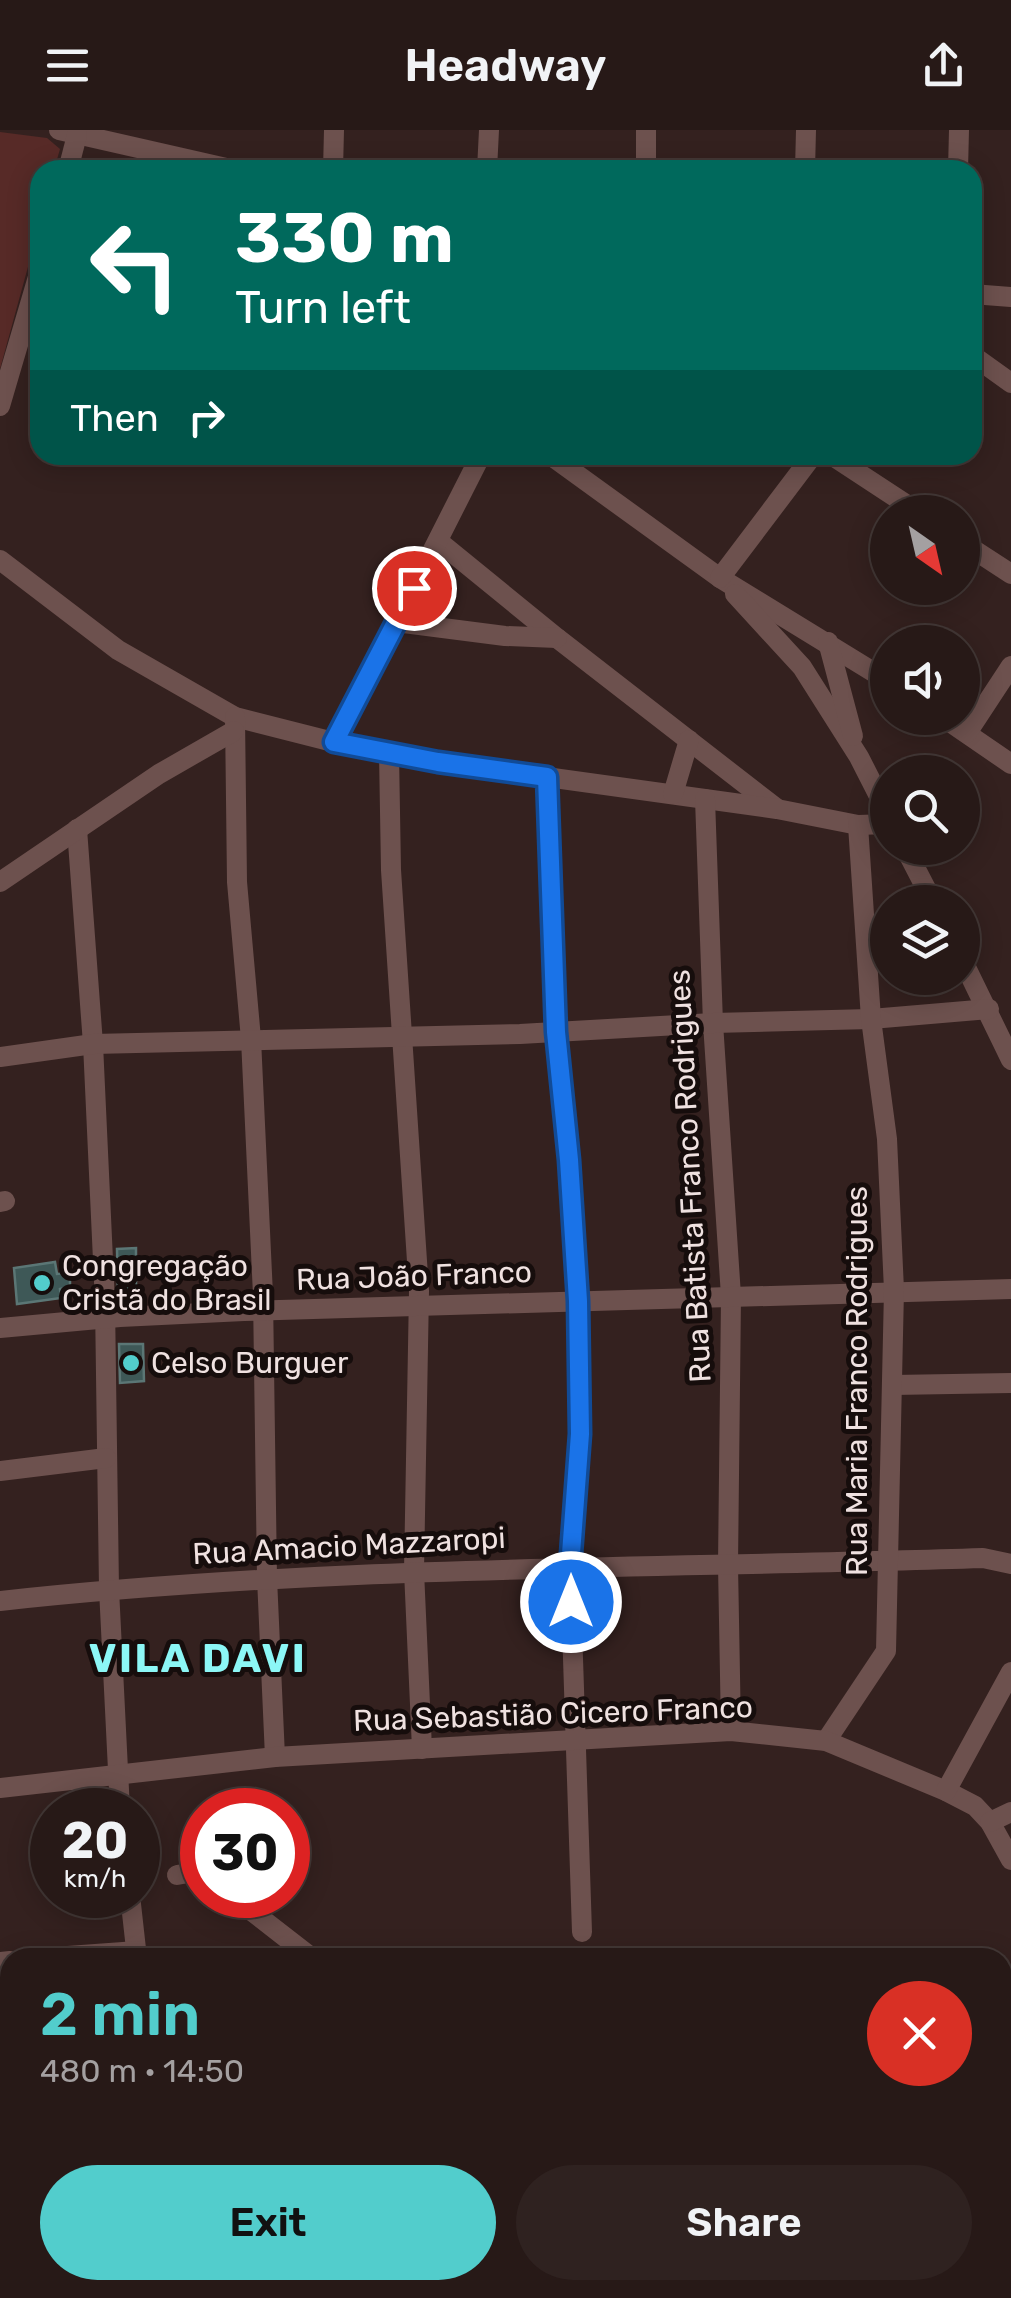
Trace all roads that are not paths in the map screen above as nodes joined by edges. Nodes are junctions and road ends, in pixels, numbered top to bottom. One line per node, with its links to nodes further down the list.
1 (334, 130): 9 (street)
2 (489, 130): 10 (street)
3 (646, 130): 11 (street)
4 (806, 130): 12 (street)
5 (958, 130): 13 (street)
6 (68, 132): 7 (street); 8 (street)
7 (68, 160)
8 (177, 160)
9 (333, 160)
10 (488, 160)
11 (646, 160)
12 (805, 160)
13 (958, 160)
14 (982, 295): 15 (street)
15 (1011, 297)
16 (30, 304): 19 (street)
17 (982, 363): 18 (street)
18 (1011, 383)
19 (0, 406)
20 (476, 465): 25 (street)
21 (564, 465): 29 (street)
22 (805, 465): 29 (street)
23 (846, 465): 24 (street)
24 (892, 495)
25 (438, 540): 30 (street); 31 (street)
26 (980, 554): 28 (street)
27 (0, 560): 37 (street)
28 (1011, 574)
29 (720, 578): 32 (street); 34 (street)
30 (396, 622): 31 (street); 40 (street)
31 (557, 638): 39 (street)
32 (828, 642): 34 (street); 35 (street); 42 (street)
33 (1011, 666): 36 (street)
34 (802, 667): 42 (street)
35 (870, 669)
36 (980, 712)
37 (234, 724): 40 (street); 51 (street); 59 (street)
38 (971, 735): 43 (street)
39 (688, 740): 46 (street); 48 (street)
40 (334, 742): 41 (street)
41 (389, 753): 44 (street); 58 (street)
42 (858, 757): 45 (street)
43 (1011, 764)
44 (547, 777): 46 (street); 57 (street)
45 (870, 780)
46 (673, 794): 47 (street)
47 (704, 799): 48 (street); 56 (street, Rua Batista Franco Rodrigues)
48 (777, 809): 49 (street)
49 (858, 825): 50 (street); 55 (street, Rua Maria Franco Rodrigues)
50 (870, 825)
51 (77, 829): 52 (street); 60 (street)
52 (2, 877)
53 (980, 988): 54 (street)
54 (998, 1017): 55 (street); 62 (street)
55 (871, 1019): 56 (street); 64 (street, Rua Maria Franco Rodrigues)
56 (713, 1023): 57 (street); 65 (street, Rua Batista Franco Rodrigues)
57 (556, 1032): 58 (street); 66 (street)
58 (401, 1037): 59 (street); 67 (street)
59 (251, 1039): 60 (street); 68 (street)
60 (93, 1044): 61 (street); 69 (street)
61 (0, 1057)
62 (1011, 1060)
63 (1011, 1289): 64 (street, Rua João Franco)
64 (894, 1290): 65 (street, Rua João Franco); 72 (street, Rua Maria Franco Rodrigues)
65 (731, 1296): 66 (street, Rua João Franco); 77 (street, Rua Batista Franco Rodrigues)
66 (578, 1301): 67 (street, Rua João Franco); 78 (street)
67 (418, 1308): 68 (street, Rua João Franco); 79 (street)
68 (262, 1310): 69 (street, Rua João Franco); 80 (street)
69 (105, 1318): 70 (street, Rua João Franco); 73 (street)
70 (0, 1328)
71 (1011, 1383): 72 (street)
72 (894, 1385): 75 (street, Rua Maria Franco Rodrigues)
73 (106, 1458): 74 (street); 81 (street)
74 (0, 1471)
75 (886, 1562): 76 (street, Rua Amacio Mazzaropi); 77 (street, Rua Amacio Mazzaropi); 86 (street, Rua Maria Franco Rodrigues)
76 (1011, 1564)
77 (728, 1565): 78 (street, Rua Amacio Mazzaropi); 84 (street, Rua Batista Franco Rodrigues)
78 (570, 1567): 79 (street, Rua Amacio Mazzaropi); 85 (street)
79 (414, 1571): 80 (street, Rua Amacio Mazzaropi); 87 (street)
80 (267, 1578): 81 (street, Rua Amacio Mazzaropi); 88 (street)
81 (109, 1589): 82 (street, Rua Amacio Mazzaropi); 89 (street)
82 (0, 1601)
83 (1011, 1672): 92 (street)
84 (732, 1731): 85 (street, Rua Sebastião Cicero Franco); 86 (street, Rua Sebastião Cicero Franco)
85 (575, 1739): 87 (street, Rua Sebastião Cicero Franco); 100 (street)
86 (826, 1741): 92 (street, Rua Sebastião Cicero Franco)
87 (422, 1749): 88 (street, Rua Sebastião Cicero Franco)
88 (275, 1757): 89 (street, Rua Sebastião Cicero Franco)
89 (116, 1774): 90 (street, Rua Sebastião Cicero Franco); 91 (street)
90 (0, 1788)
91 (118, 1788)
92 (946, 1791): 94 (street, Rua Sebastião Cicero Franco)
93 (1011, 1812): 94 (street)
94 (990, 1822): 95 (street, Rua Sebastião Cicero Franco)
95 (1011, 1860)
96 (180, 1874): 97 (street)
97 (176, 1875)
98 (133, 1918): 101 (street)
99 (260, 1918): 102 (street)
100 (582, 1932)
101 (136, 1948)
102 (299, 1948)

